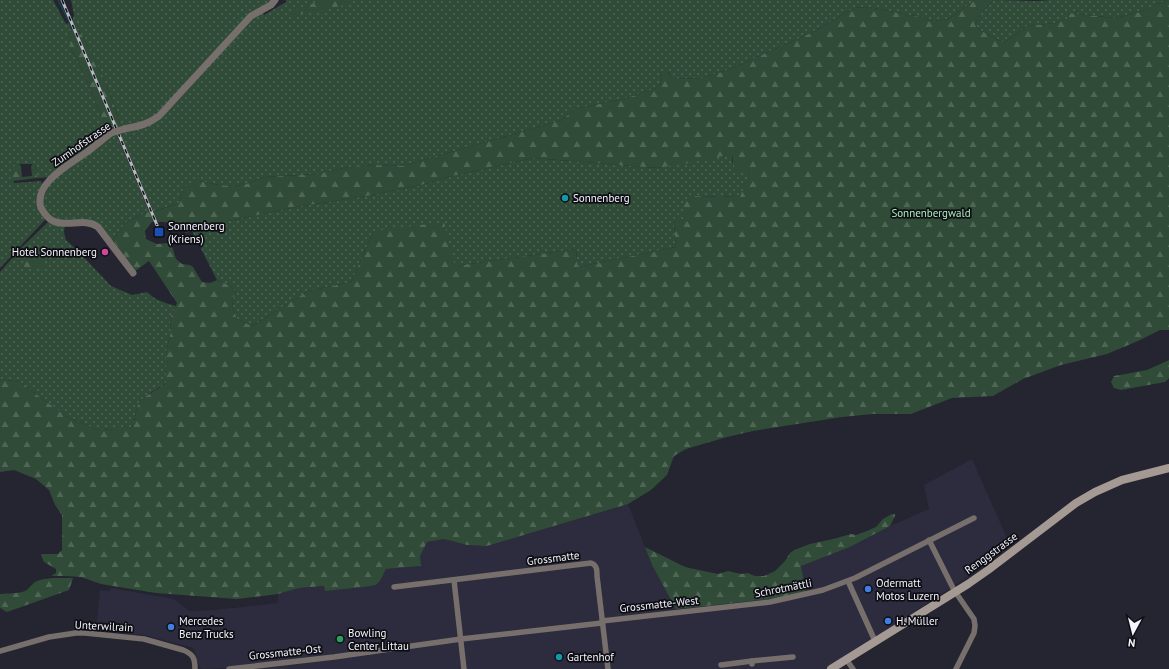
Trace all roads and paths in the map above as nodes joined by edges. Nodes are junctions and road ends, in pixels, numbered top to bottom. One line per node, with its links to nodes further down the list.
1 (275, 0): 2 (street, Zumhofstrasse, bridge)
2 (133, 273)
3 (1169, 468): 9 (main road, Renggstrasse)
4 (974, 518): 5 (street, Schrotmättli)
5 (929, 540): 7 (street, Schrotmättli); 9 (street)
6 (454, 580): 8 (street, Grossmatte); 11 (street, Grossmatte); 12 (street)
7 (848, 581): 10 (street, Schrotmättli); 13 (street)
8 (394, 587)
9 (955, 592): 13 (main road, Renggstrasse); 24 (street)
10 (719, 608): 11 (street, Grossmatte-West)
11 (602, 622): 12 (street); 21 (street, Grossmatte)
12 (461, 639): 19 (street, Grossmatte-Ost); 20 (street)
13 (875, 642): 16 (main road, Renggstrasse)
14 (0, 651): 18 (street, Unterwilrain)
15 (793, 657): 17 (street)
16 (846, 659): 22 (main road, Renggstrasse); 23 (street)
17 (721, 664)
18 (195, 669)
19 (229, 669)
20 (464, 669)
21 (608, 669)
22 (831, 669)
23 (853, 669)
24 (956, 669)

